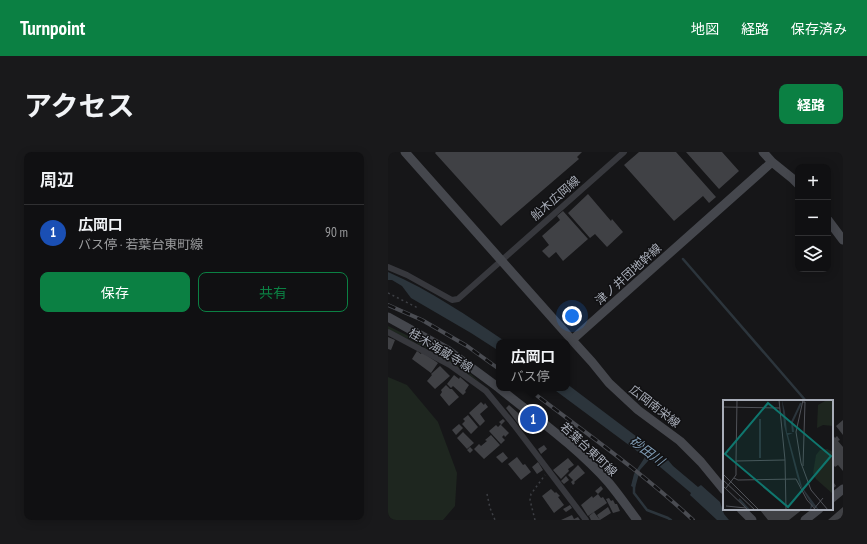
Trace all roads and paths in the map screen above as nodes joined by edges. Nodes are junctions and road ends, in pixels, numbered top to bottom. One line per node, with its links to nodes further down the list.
1 (405, 152): 8 (street)
2 (624, 152): 8 (street, 船木広岡線)
3 (763, 152): 4 (street)
4 (772, 162): 5 (street); 14 (street, 津ノ井団地幹線)
5 (795, 181)
6 (831, 224): 7 (street)
7 (843, 240)
8 (501, 261): 9 (street, 船木広岡線); 14 (street)
9 (388, 267)
10 (388, 293): 11 (path)
11 (418, 308)
12 (388, 318): 15 (street, 若葉台東町線)
13 (388, 332): 17 (street, 桂木海蔵寺線)
14 (572, 340): 20 (street, 広岡南栄線)
15 (491, 381): 16 (street, 若葉台東町線); 17 (street)
16 (496, 385)
17 (486, 391): 19 (street, 桂木海蔵寺線)
18 (503, 391): 29 (street, 若葉台東町線)
19 (549, 471): 27 (path); 28 (street, 桂木海蔵寺線)
20 (723, 489)
21 (843, 489): 23 (street)
22 (487, 494): 26 (path)
23 (833, 497)
24 (742, 510): 30 (street)
25 (818, 510): 31 (street)
26 (496, 520)
27 (535, 520)
28 (586, 520)
29 (637, 520)
30 (752, 520)
31 (805, 520)

